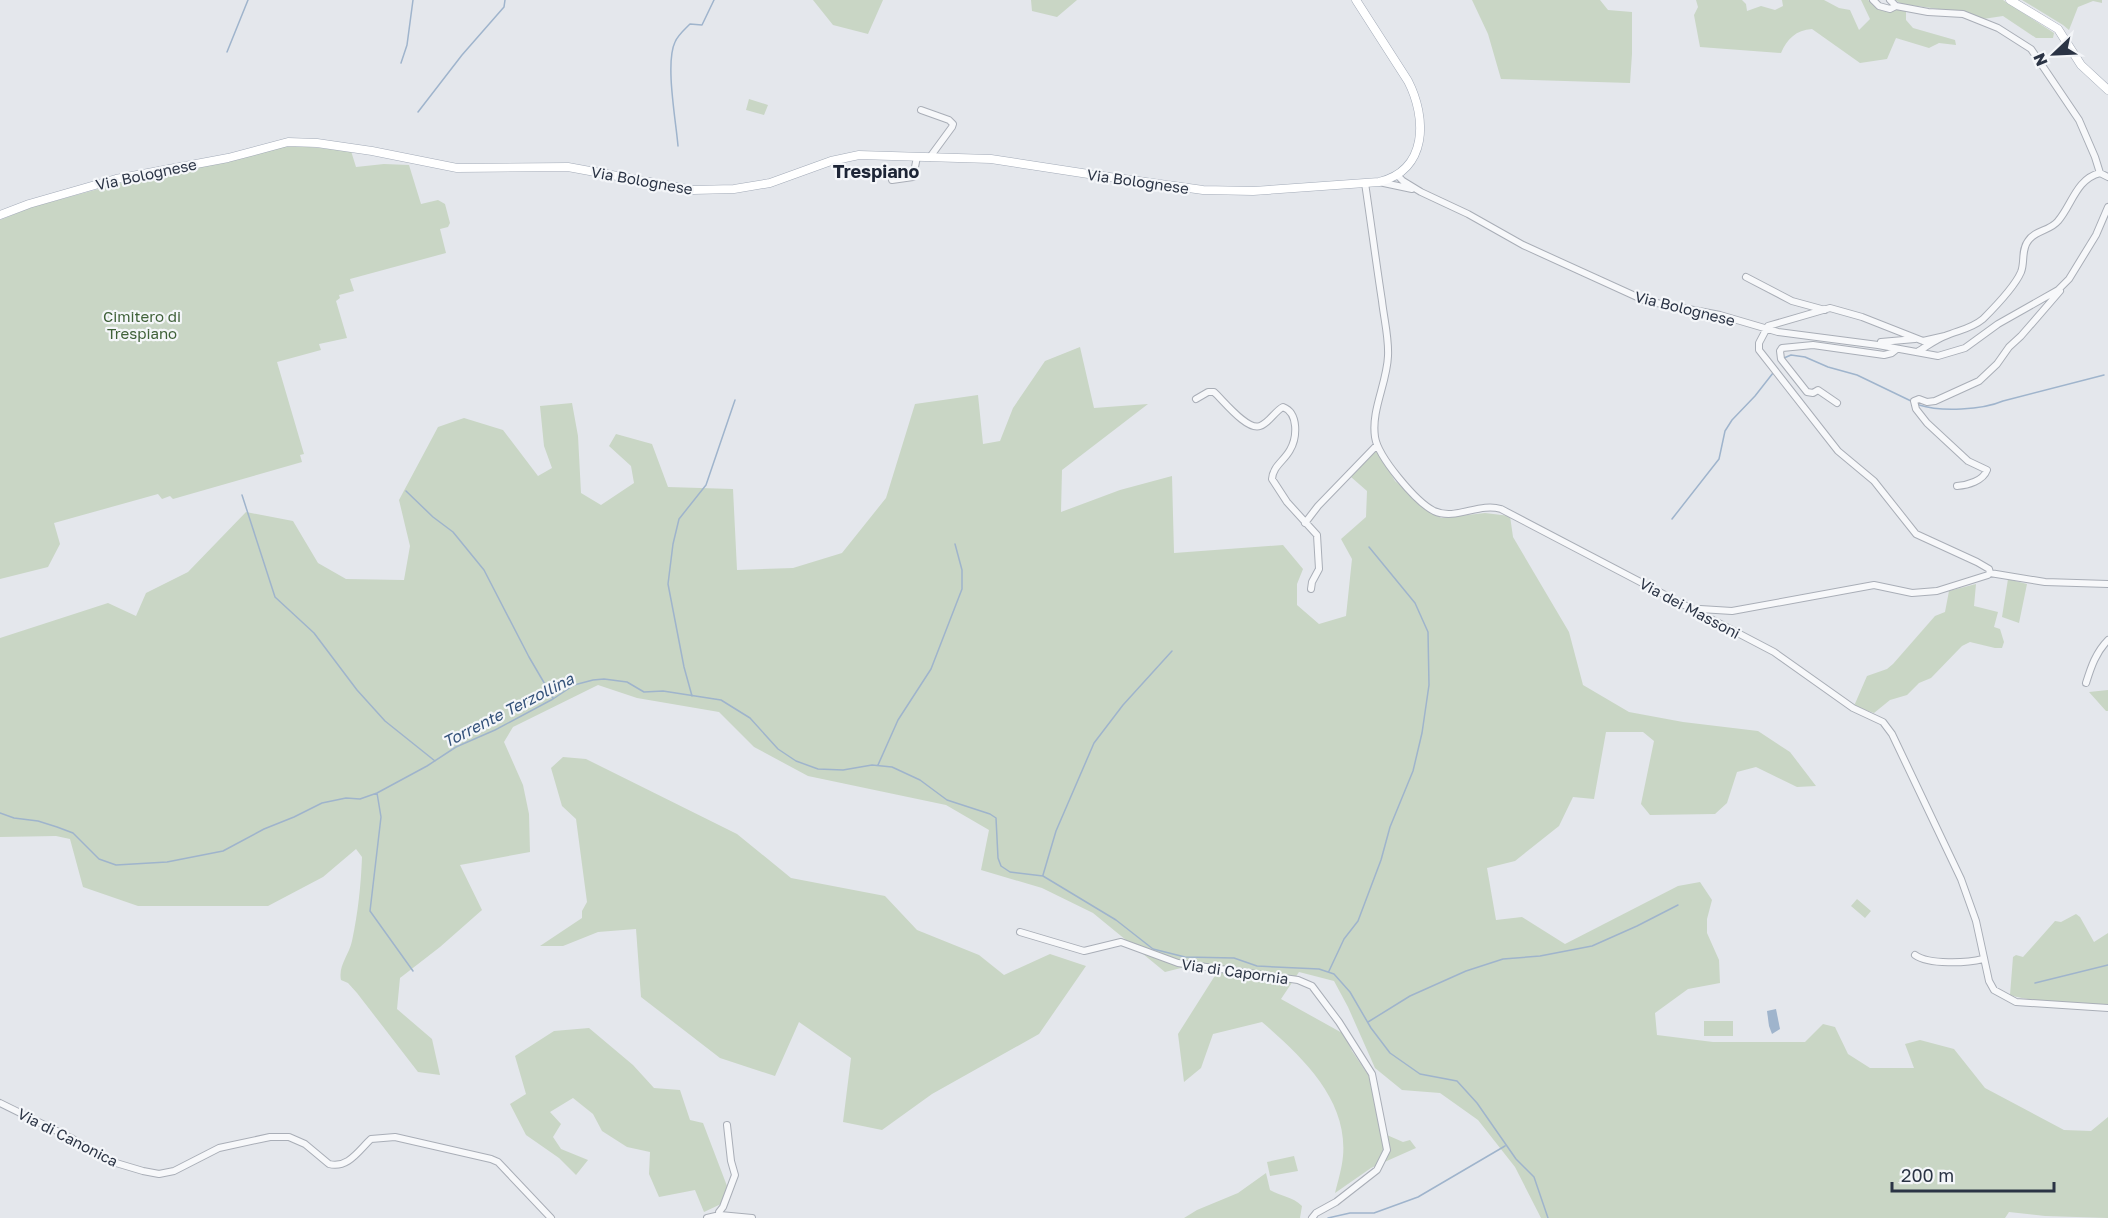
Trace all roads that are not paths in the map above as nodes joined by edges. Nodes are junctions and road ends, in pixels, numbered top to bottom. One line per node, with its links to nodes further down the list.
1 (1356, 0): 13 (main road)
2 (1873, 0): 5 (street)
3 (1890, 0): 5 (street)
4 (2010, 0): 6 (main road)
5 (1896, 6): 10 (street)
6 (2108, 90)
7 (921, 110): 9 (street)
8 (917, 157): 9 (main road, Via Bolognese); 12 (street); 16 (main road, Via Bolognese)
9 (930, 157): 14 (main road, Via Bolognese)
10 (2100, 173): 11 (street); 21 (street)
11 (2108, 177)
12 (892, 180)
13 (1398, 180): 14 (main road, Via Bolognese); 20 (street, Via Bolognese)
14 (1365, 183): 28 (street)
15 (2108, 207): 18 (street, Via Bolognese)
16 (0, 215)
17 (1746, 277): 19 (street)
18 (2063, 285): 25 (street, Via Bolognese); 29 (street, Via Bolognese)
19 (1825, 310): 20 (street); 22 (street)
20 (1766, 329): 24 (street, Via Bolognese); 31 (street)
21 (1945, 336): 22 (street); 25 (street)
22 (1916, 339): 23 (street)
23 (1881, 342)
24 (1897, 349): 25 (street, Via Bolognese); 27 (street, Via Bolognese)
25 (1917, 352)
26 (1196, 399): 30 (street)
27 (1838, 403)
28 (1377, 445): 30 (street); 34 (street, Via dei Massoni)
29 (1956, 486)
30 (1305, 522): 33 (street)
31 (1990, 573): 32 (street); 34 (street)
32 (2108, 584)
33 (1311, 589)
34 (1698, 611): 39 (street, Via dei Massoni)
35 (2108, 640): 36 (street)
36 (2086, 683)
37 (1020, 932): 47 (street, Via di Capornia)
38 (1915, 955): 39 (street)
39 (1983, 959): 40 (street, Via dei Massoni)
40 (2108, 1008)
41 (0, 1103): 44 (street, Via di Canonica)
42 (727, 1125): 43 (street)
43 (720, 1215): 45 (street); 46 (street)
44 (551, 1218)
45 (707, 1218)
46 (752, 1218)
47 (1312, 1218)

